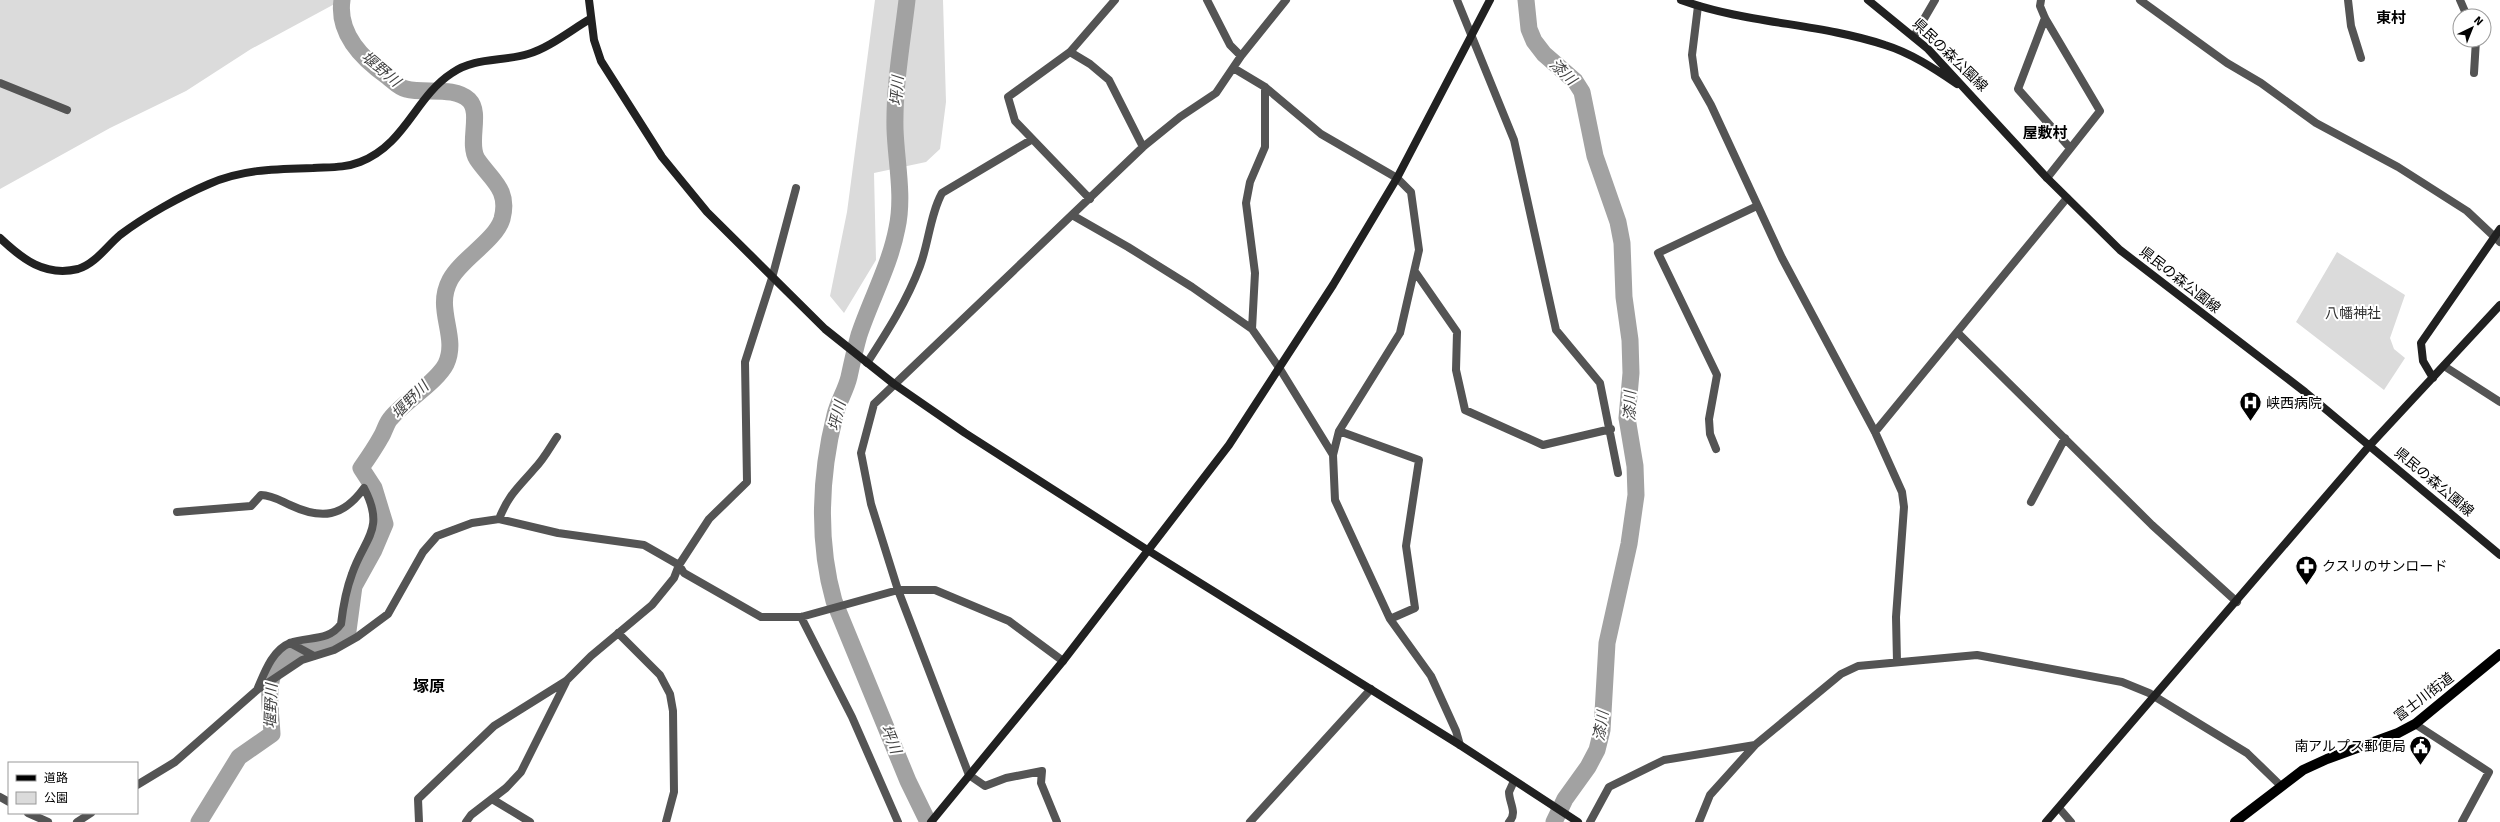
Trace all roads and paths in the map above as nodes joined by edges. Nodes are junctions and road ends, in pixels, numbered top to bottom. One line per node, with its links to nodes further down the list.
1 (589, 0): 15 (street)
2 (1115, 0): 19 (street)
3 (1207, 0): 20 (street)
4 (1286, 0): 20 (street)
5 (1457, 0): 17 (street)
6 (1490, 0): 17 (street)
7 (1681, 0): 13 (street)
8 (1868, 0): 16 (street, 県民の森公園線)
9 (1935, 0): 16 (street)
10 (2041, 0): 14 (street)
11 (2140, 0): 40 (street)
12 (2348, 0): 21 (street)
13 (1698, 6): 26 (street); 36 (street)
14 (2045, 18): 30 (street); 30 (street)
15 (590, 19): 39 (street); 42 (street)
16 (1914, 36): 26 (street, 県民の森公園線)
17 (1472, 38): 31 (street); 52 (street)
18 (2476, 48): 23 (street)
19 (1070, 52): 28 (street); 29 (street)
20 (1242, 56): 22 (street)
21 (2360, 58)
22 (1235, 69): 25 (street); 29 (street)
23 (2474, 73)
24 (0, 83): 27 (street)
25 (1265, 87): 31 (street); 44 (street)
26 (1970, 92): 32 (street, 県民の森公園線)
27 (67, 110)
28 (1031, 140): 35 (street); 46 (street)
29 (1143, 147): 35 (street)
30 (2070, 148): 32 (street)
31 (1397, 178): 41 (street); 48 (street)
32 (2047, 178): 34 (street, 県民の森公園線)
33 (796, 188): 42 (street)
34 (2067, 198): 45 (street); 57 (street, 県民の森公園線)
35 (1090, 199): 37 (street)
36 (1757, 206): 54 (street); 58 (street)
37 (1072, 215): 44 (street); 50 (street)
38 (2500, 229): 40 (street)
39 (0, 238)
40 (2497, 239): 49 (street)
41 (1416, 272): 52 (street); 53 (street)
42 (772, 278): 46 (street); 66 (street)
43 (2500, 305): 47 (street)
44 (1252, 329): 48 (street)
45 (1958, 332): 54 (street); 56 (street)
46 (867, 363): 50 (street)
47 (2444, 366): 49 (street); 51 (street)
48 (1280, 369): 59 (street); 64 (street)
49 (2433, 378): 57 (street)
50 (894, 384): 64 (street); 67 (street)
51 (2500, 402)
52 (1611, 429): 60 (street)
53 (1339, 431): 59 (street); 70 (street)
54 (1876, 432): 76 (street)
55 (557, 437): 63 (street)
56 (2065, 438): 61 (street); 68 (street)
57 (2370, 445): 65 (street, 県民の森公園線); 68 (street)
58 (1716, 448)
59 (1333, 454): 70 (street)
60 (1618, 473)
61 (2032, 502)
62 (177, 512): 72 (street)
63 (499, 519): 66 (street); 74 (street)
64 (1149, 551): 75 (street); 79 (street)
65 (2500, 555)
66 (679, 565): 69 (street); 71 (street)
67 (898, 590): 69 (street); 75 (street); 84 (street)
68 (2237, 602): 80 (street)
69 (800, 616): 99 (street)
70 (1390, 619): 82 (street)
71 (618, 633): 77 (street); 98 (street)
72 (292, 644): 74 (street); 78 (street)
73 (2500, 654): 81 (main road, 富士川街道)
74 (312, 655): 78 (street)
75 (1063, 661): 84 (street)
76 (1897, 662): 80 (street); 83 (street)
77 (566, 681): 88 (street); 95 (street)
78 (259, 688): 86 (street)
79 (1371, 689): 82 (street); 102 (street)
80 (2155, 698): 87 (street); 89 (street)
81 (2415, 724): 87 (main road, 富士川街道); 109 (street)
82 (1460, 745): 85 (street)
83 (1755, 745): 104 (street); 105 (street)
84 (969, 775): 100 (street); 101 (street)
85 (1514, 780): 92 (street); 103 (street)
86 (138, 784)
87 (2281, 786): 108 (main road, 富士川街道)
88 (492, 799): 96 (street); 97 (street)
89 (2058, 808): 106 (street); 107 (street)
90 (30, 814): 93 (street)
91 (89, 814): 94 (street)
92 (1575, 820)
93 (45, 822)
94 (77, 822)
95 (419, 822)
96 (466, 822)
97 (530, 822)
98 (666, 822)
99 (898, 822)
100 (931, 822)
101 (1057, 822)
102 (1250, 822)
103 (1508, 822)
104 (1590, 822)
105 (1699, 822)
106 (2046, 822)
107 (2071, 822)
108 (2235, 822)
109 (2462, 822)

